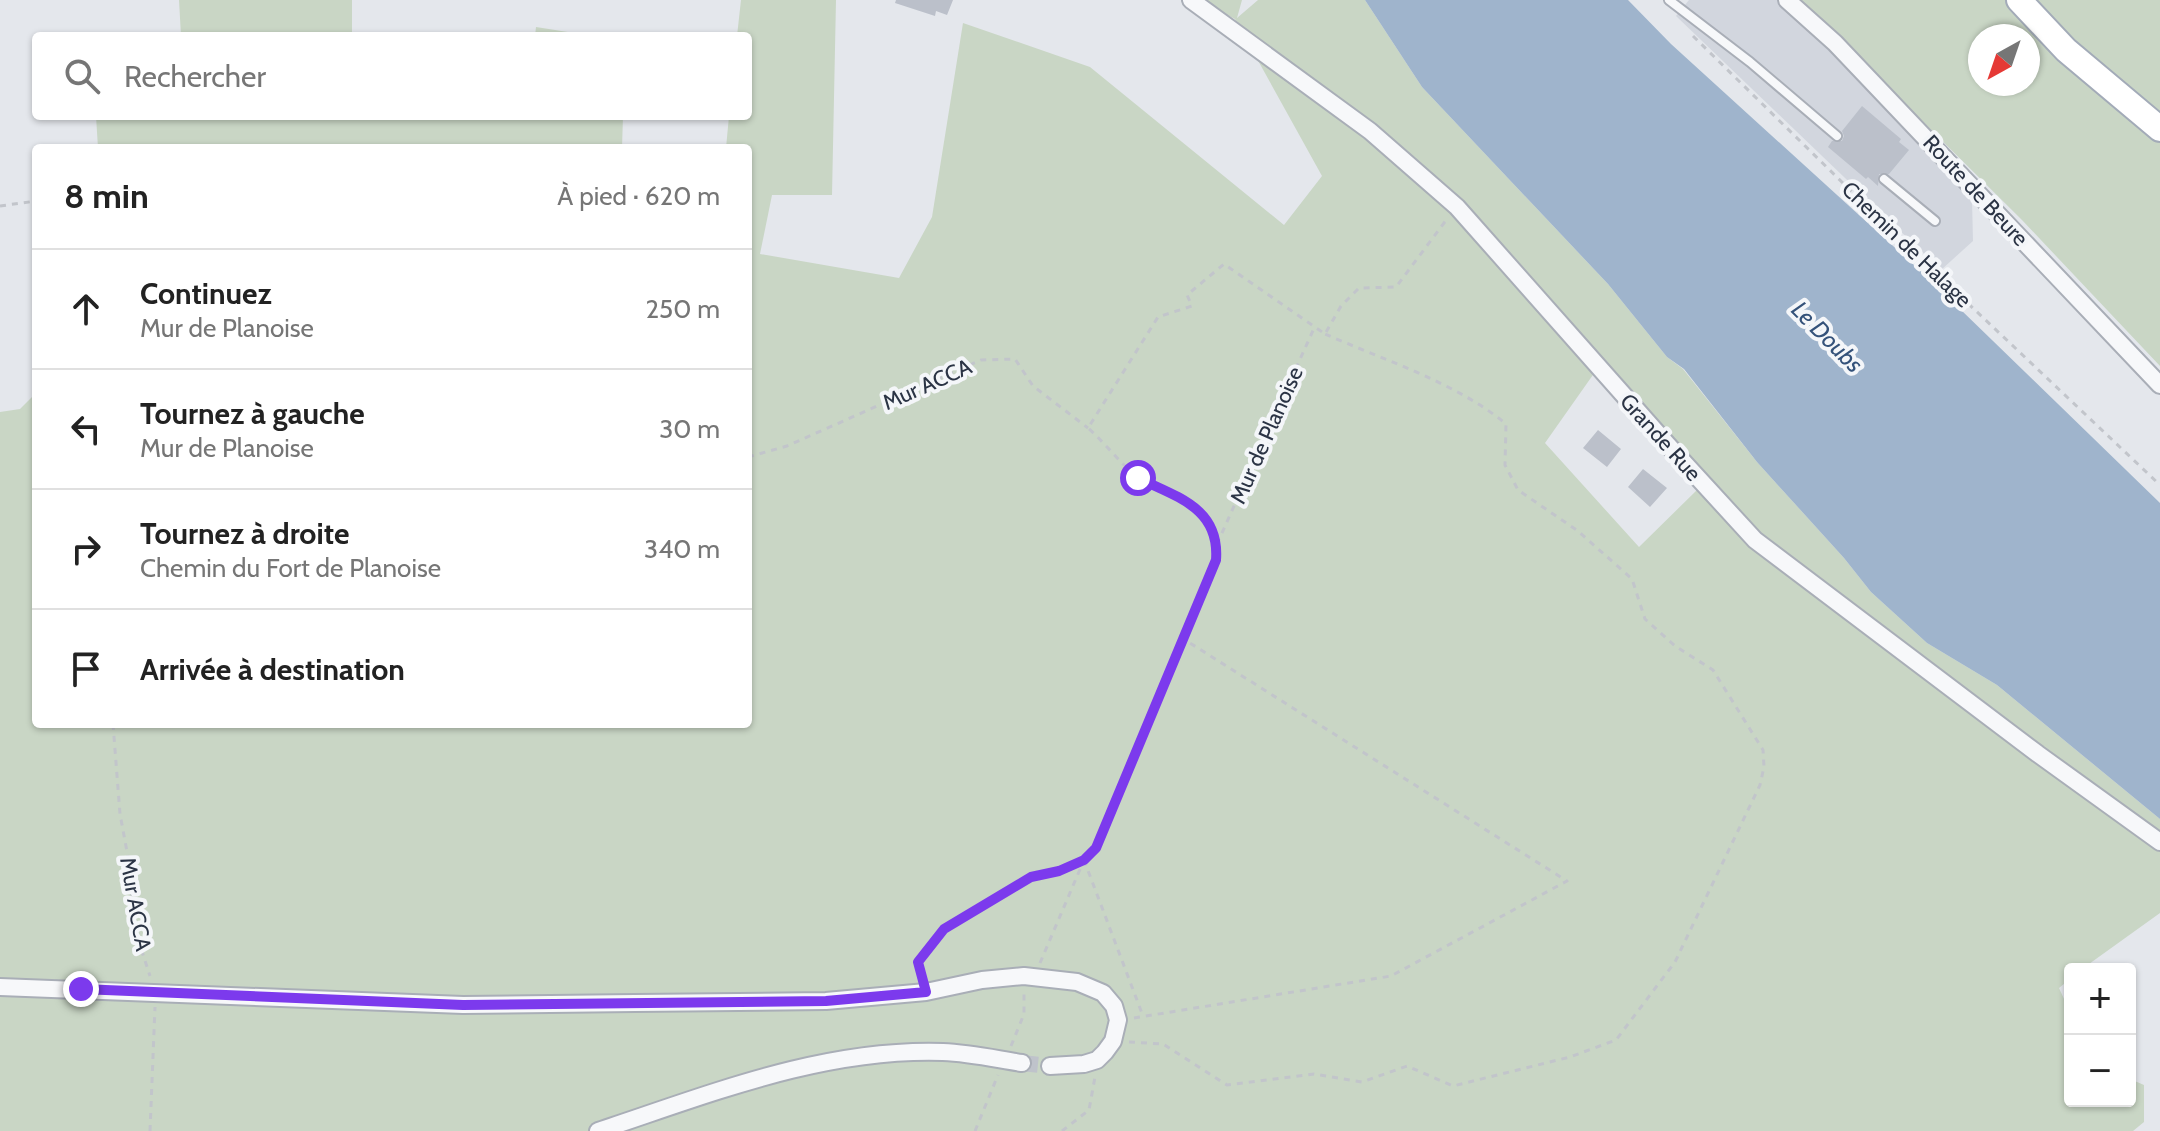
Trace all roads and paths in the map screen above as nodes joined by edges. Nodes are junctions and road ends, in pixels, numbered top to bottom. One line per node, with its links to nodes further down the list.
1 (1191, 0): 11 (street, Grande Rue)
2 (1669, 0): 7 (lane)
3 (1787, 0): 15 (street, Route de Beure)
4 (2019, 0): 6 (main road)
5 (1689, 32): 18 (path, Chemin de Halage)
6 (2160, 129)
7 (1837, 136)
8 (1884, 179): 12 (lane)
9 (32, 202): 10 (path)
10 (0, 206)
11 (1457, 207): 14 (path); 22 (street, Grande Rue)
12 (1935, 221)
13 (1315, 326): 14 (path); 16 (path); 19 (path, Mur de Planoise)
14 (1325, 334): 30 (path)
15 (2160, 385)
16 (1088, 428): 17 (path, Mur ACCA); 19 (path, Mur de Planoise)
17 (752, 456)
18 (2160, 485)
19 (1217, 544): 20 (path, Mur de Planoise)
20 (1182, 638): 23 (path, Mur de Planoise); 28 (path)
21 (113, 728): 26 (path, Mur ACCA)
22 (2160, 842)
23 (1084, 860): 24 (path, Mur de Planoise); 27 (path); 28 (path)
24 (1041, 977): 27 (street); 29 (street)
25 (0, 987): 26 (street)
26 (155, 991): 27 (street); 34 (path, Mur ACCA)
27 (926, 992)
28 (1143, 1016): 29 (path)
29 (1118, 1020): 30 (street)
30 (1113, 1041): 31 (street)
31 (1097, 1060): 33 (street); 36 (path)
32 (1022, 1063): 35 (street)
33 (1050, 1066)
34 (150, 1131)
35 (598, 1131)
36 (1062, 1131)

